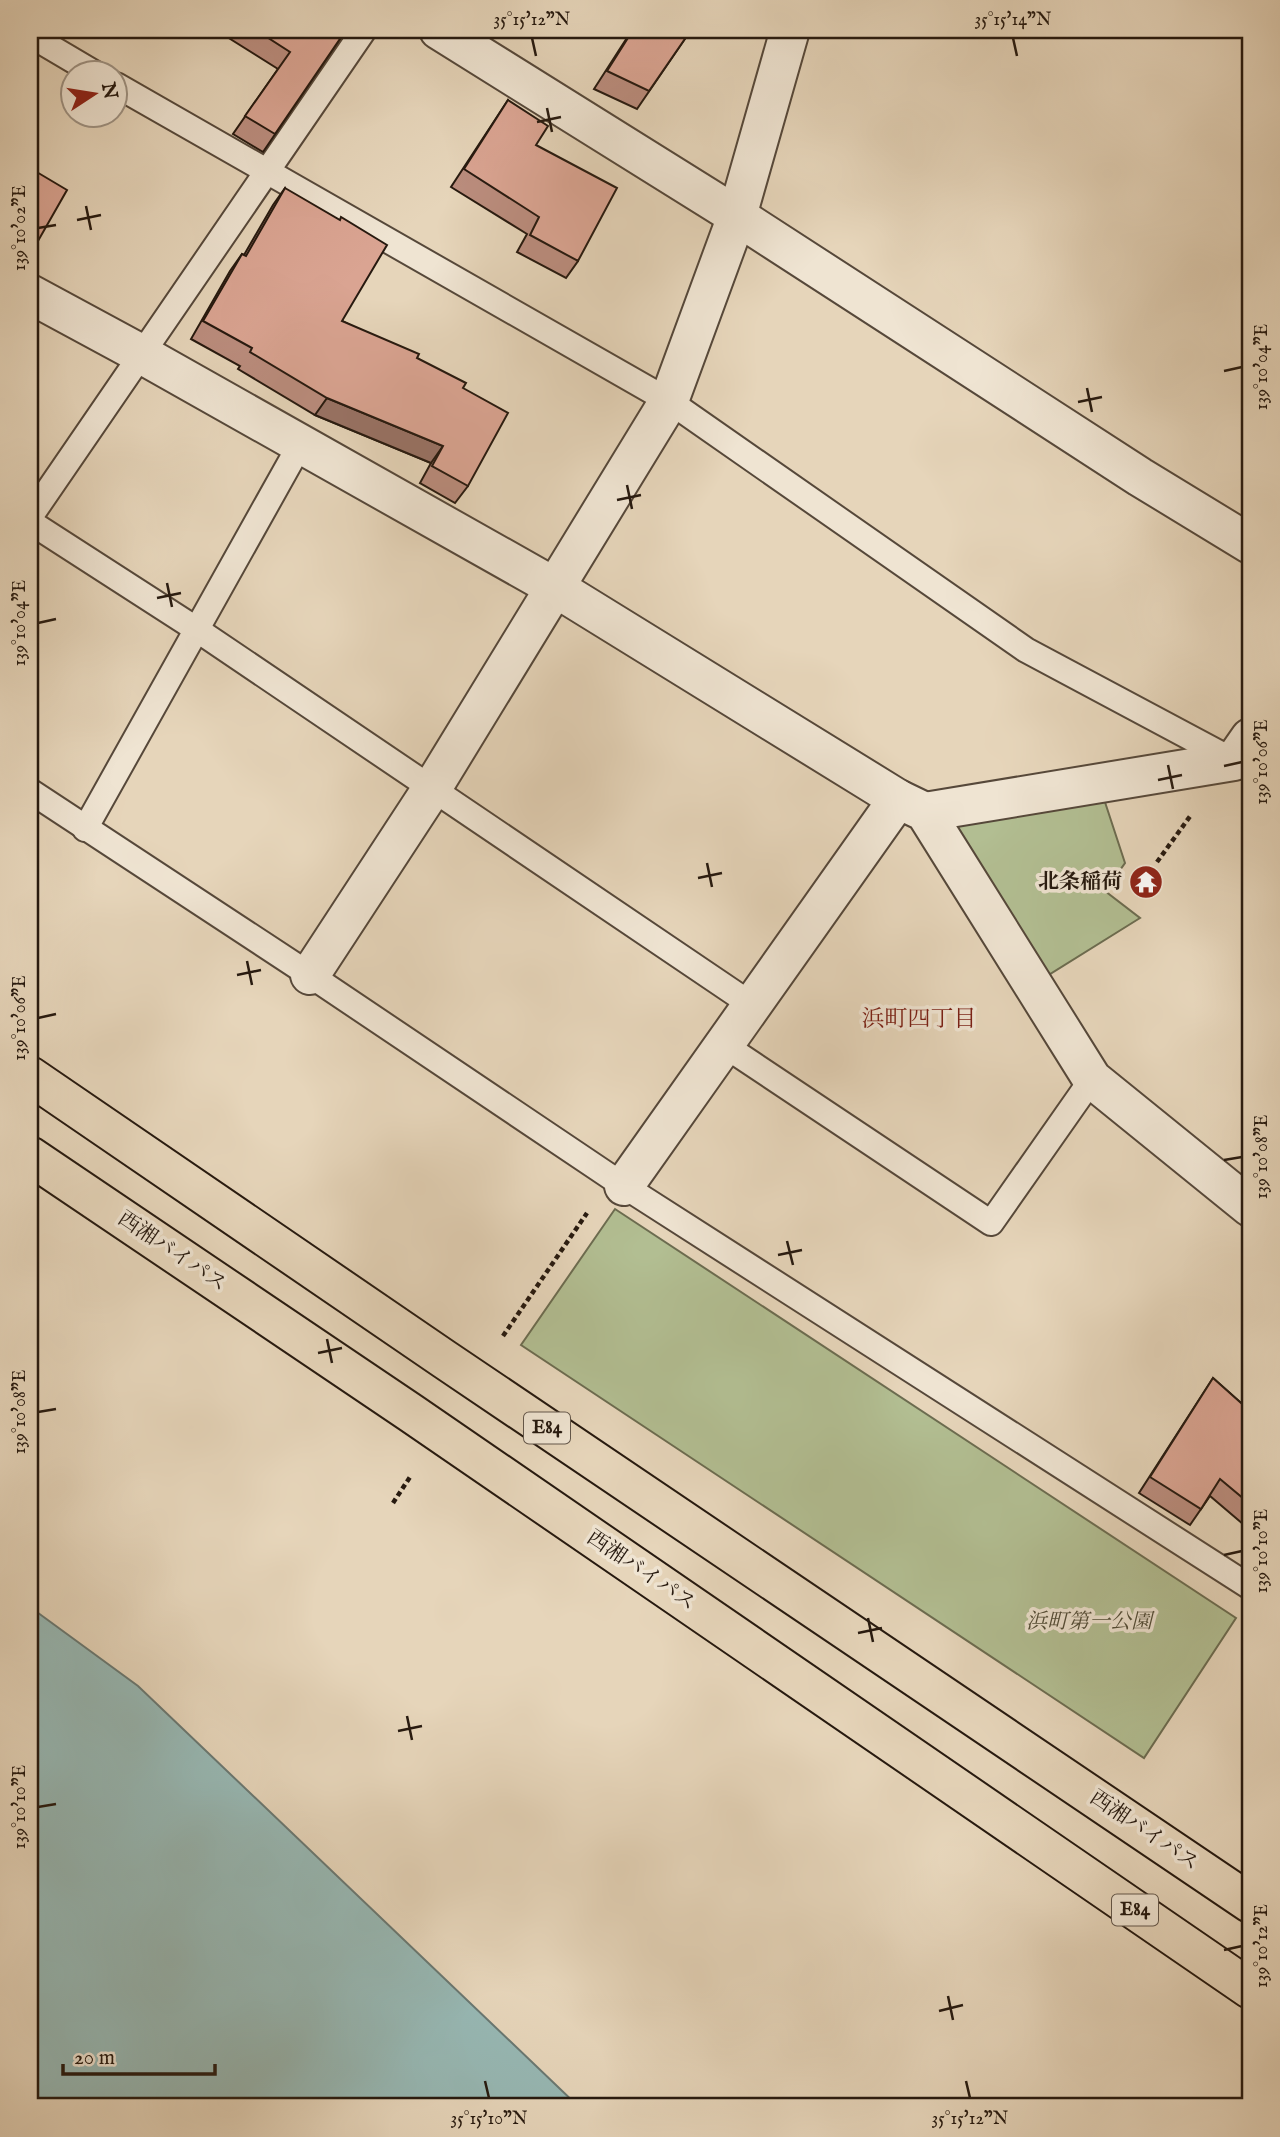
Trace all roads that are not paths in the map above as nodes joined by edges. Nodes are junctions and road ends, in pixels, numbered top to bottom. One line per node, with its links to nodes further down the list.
1 (364, 30): 7 (lane)
2 (439, 30): 8 (street)
3 (790, 30): 8 (street)
4 (30, 35): 5 (lane)
5 (72, 60)
6 (130, 93): 7 (lane)
7 (267, 173): 10 (lane); 11 (lane)
8 (737, 216): 11 (street); 14 (street)
9 (30, 294): 10 (street)
10 (141, 354): 12 (street); 13 (lane)
11 (669, 401): 15 (street); 17 (lane)
12 (301, 443): 15 (street); 16 (lane)
13 (30, 520): 16 (lane)
14 (1250, 544)
15 (556, 588): 18 (street); 20 (street)
16 (197, 629): 18 (lane); 21 (lane)
17 (1242, 750): 20 (street)
18 (432, 790): 22 (street); 23 (lane)
19 (30, 791): 21 (lane)
20 (911, 805): 23 (street); 26 (street)
21 (85, 829): 22 (lane)
22 (310, 975): 28 (lane)
23 (752, 1005): 24 (street)
24 (724, 1045): 26 (lane); 28 (street)
25 (30, 1076): 31 (highway, 西湘バイパス / E84)
26 (1092, 1079): 29 (street)
27 (30, 1156): 32 (highway, 西湘バイパス / E84)
28 (624, 1186): 30 (lane)
29 (1250, 1207)
30 (1250, 1587)
31 (1250, 1903)
32 (1250, 1989)

